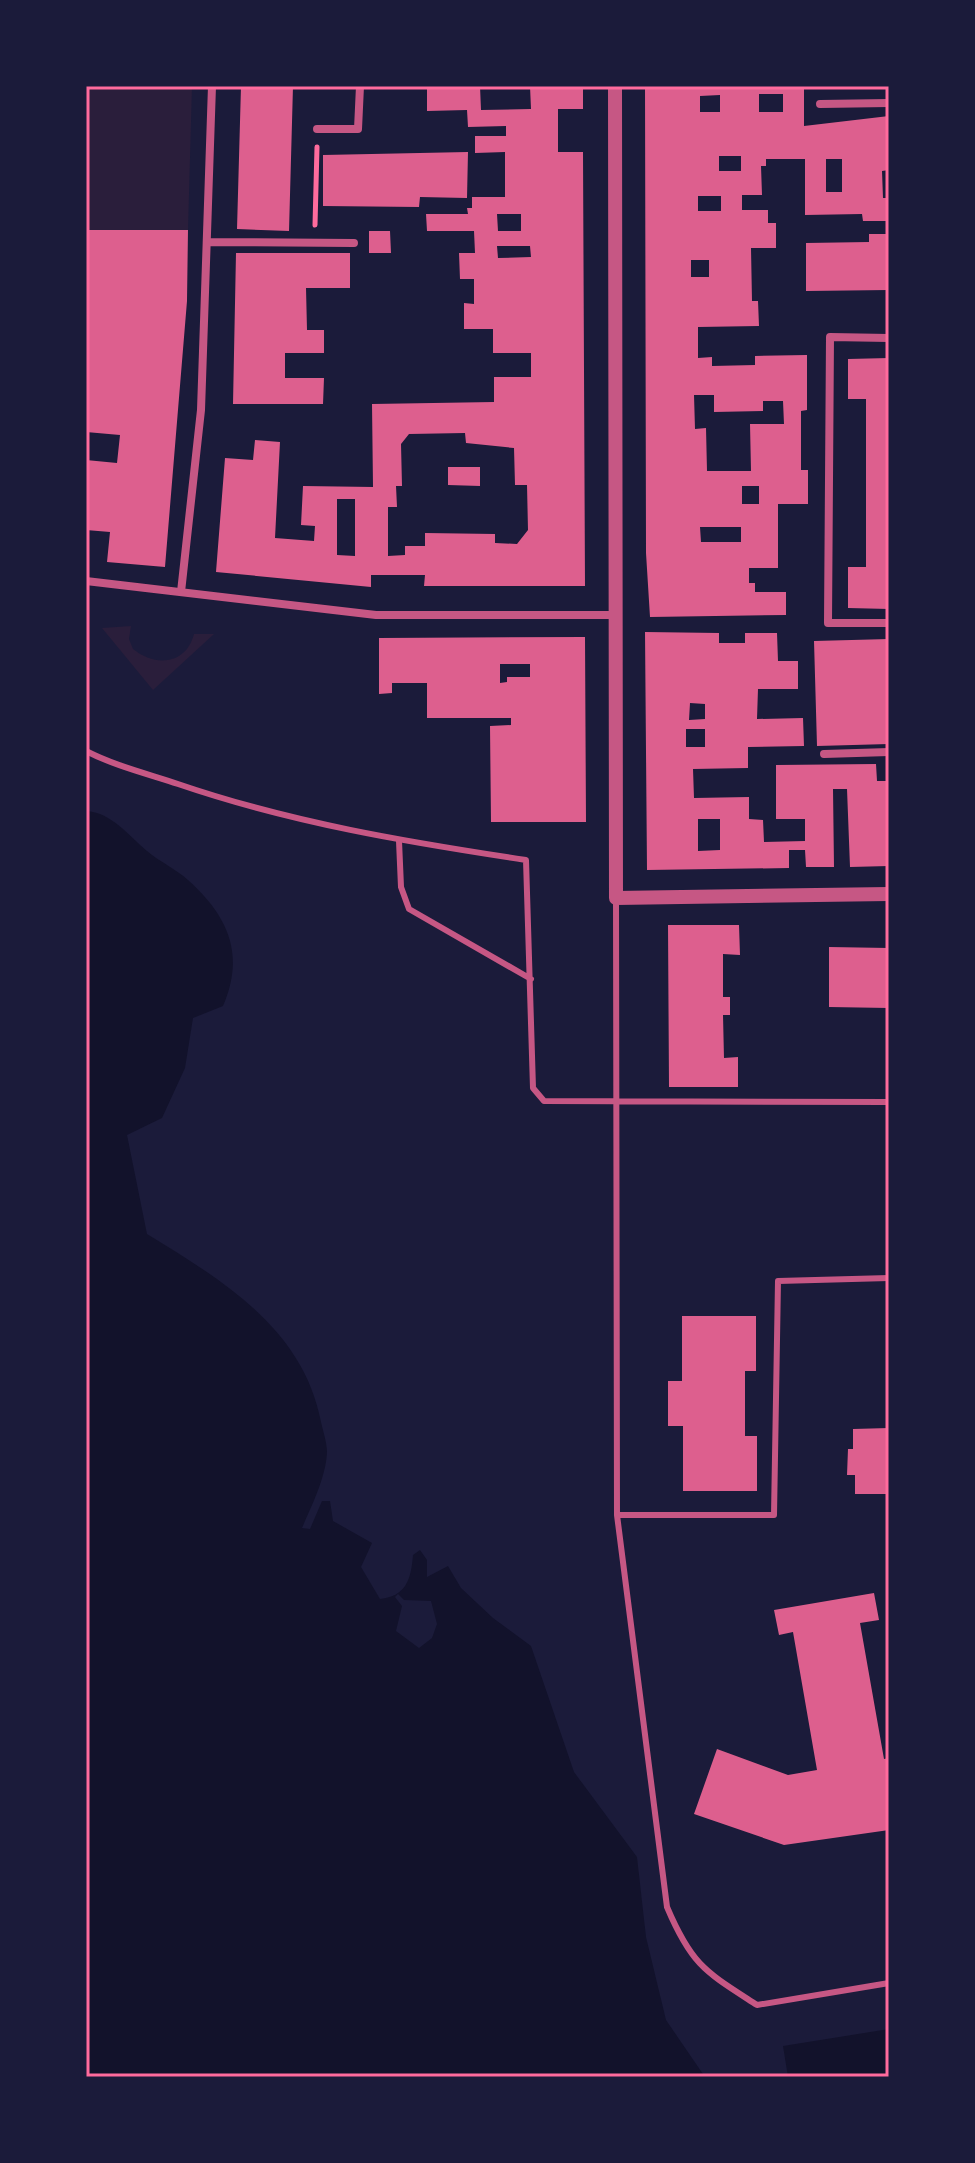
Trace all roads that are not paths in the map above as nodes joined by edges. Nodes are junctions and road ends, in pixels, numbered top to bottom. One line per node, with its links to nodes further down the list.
1 (212, 86): 7 (street)
2 (360, 86): 6 (street)
3 (615, 86): 12 (street)
4 (889, 103): 5 (street)
5 (820, 104)
6 (317, 129)
7 (210, 242): 8 (street); 11 (street)
8 (354, 243)
9 (889, 338): 13 (street)
10 (86, 581): 11 (street)
11 (181, 592): 12 (street)
12 (616, 615): 19 (street)
13 (889, 623)
14 (86, 751): 17 (lane)
15 (889, 752): 16 (street)
16 (824, 754)
17 (399, 841): 20 (lane); 20 (lane)
18 (889, 894): 19 (street)
19 (616, 898): 21 (lane)
20 (531, 979): 21 (lane)
21 (615, 1102): 22 (lane); 24 (lane)
22 (889, 1102)
23 (889, 1278): 24 (lane)
24 (617, 1515): 25 (lane)
25 (889, 1983)

